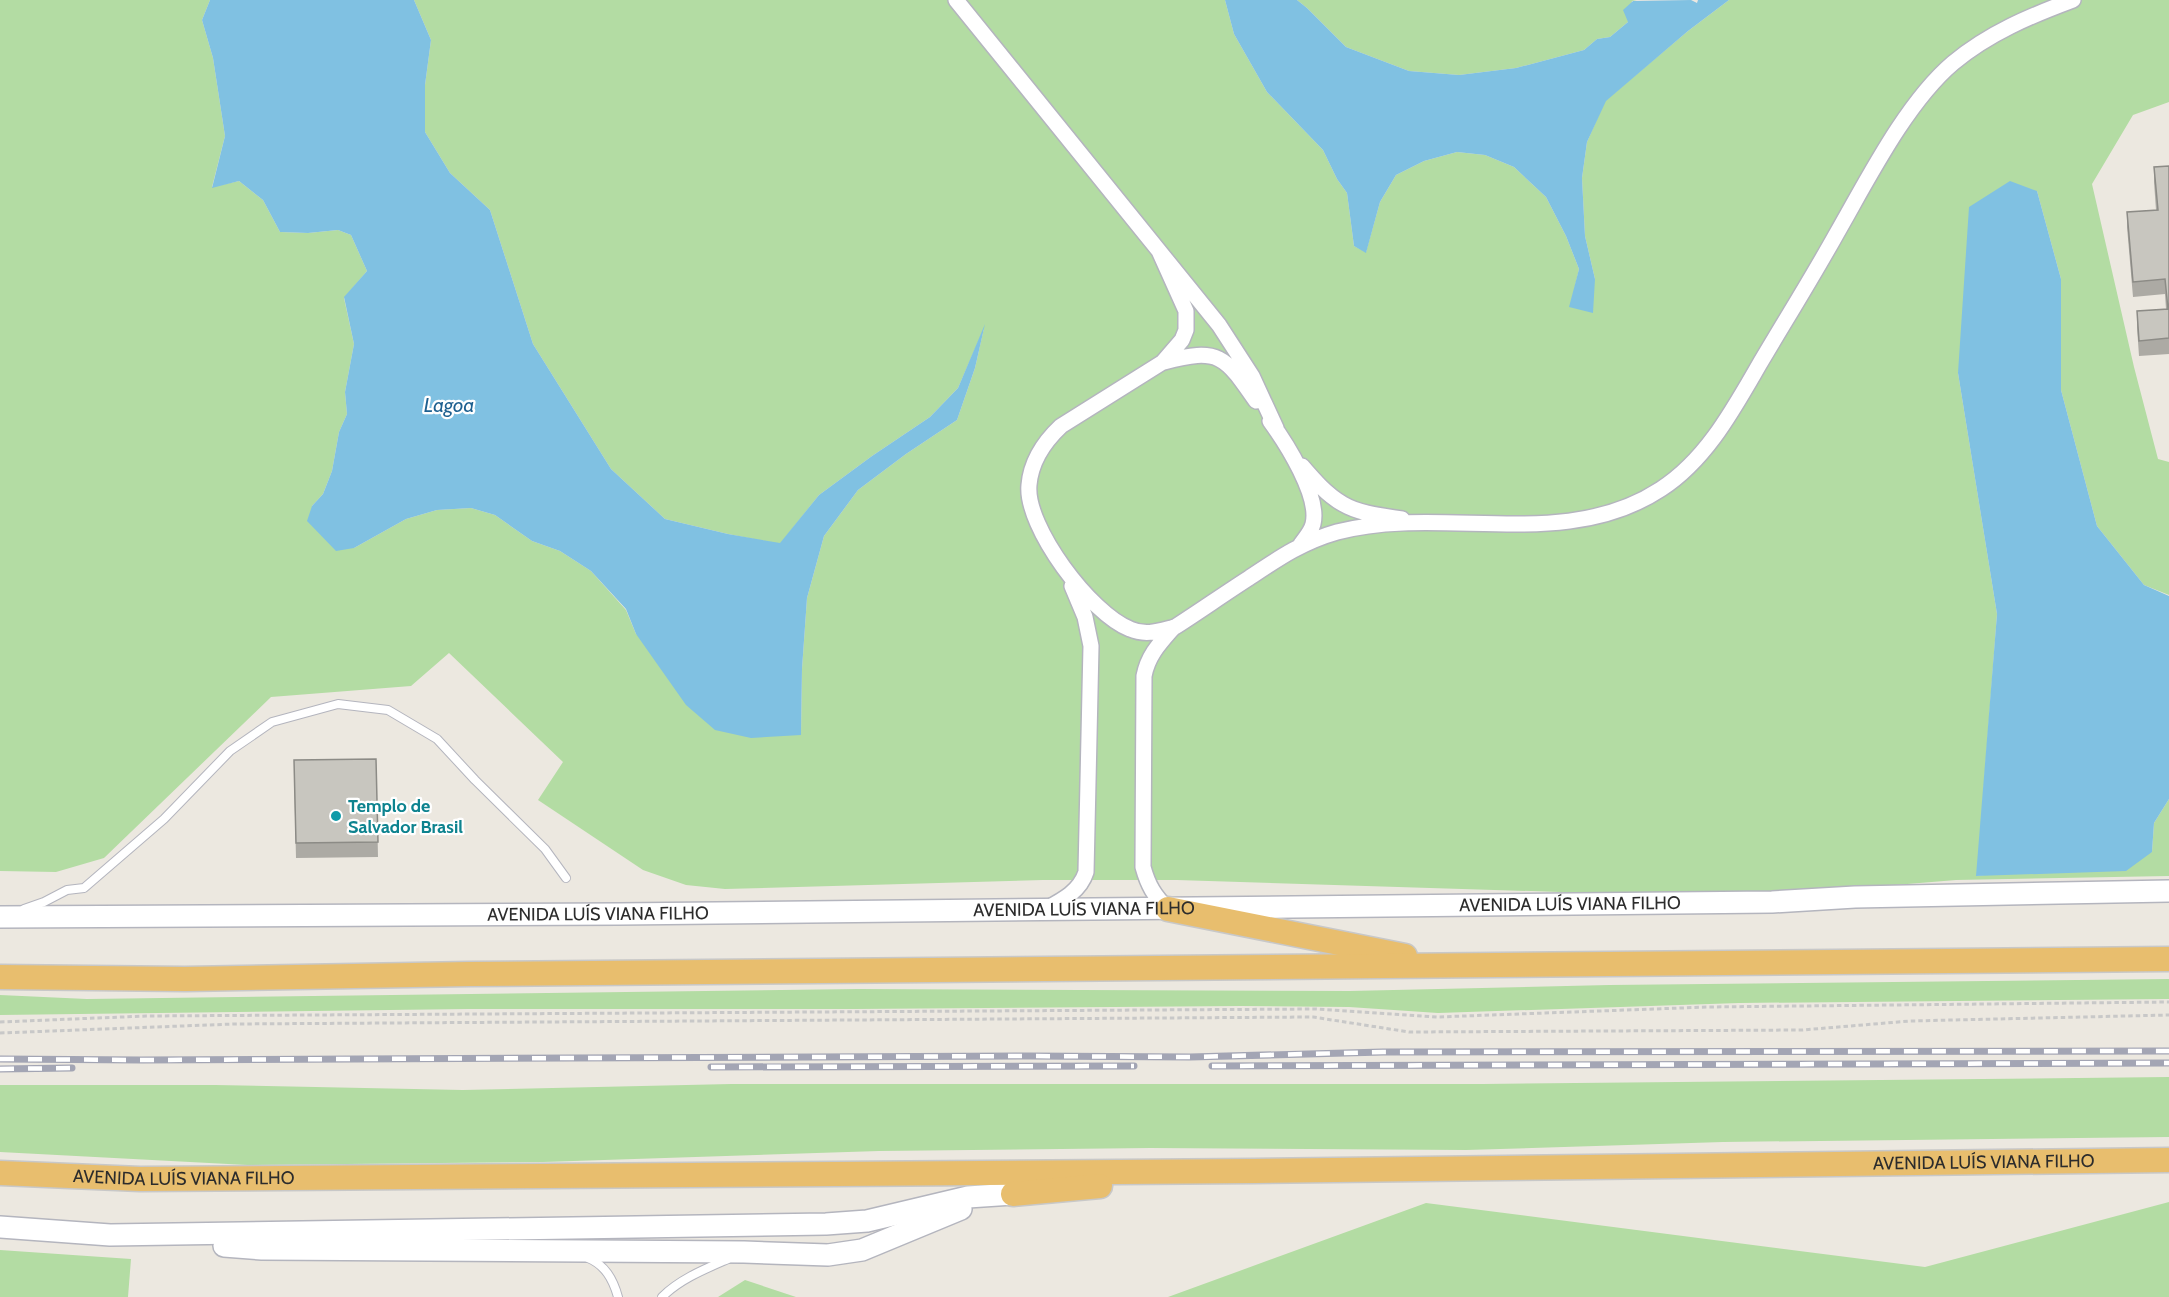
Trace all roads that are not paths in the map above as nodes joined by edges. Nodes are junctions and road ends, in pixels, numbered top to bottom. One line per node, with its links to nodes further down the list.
1 (956, 0): 3 (street)
2 (2073, 0): 7 (street)
3 (1159, 251): 4 (street); 5 (street)
4 (1163, 362): 5 (street); 9 (street)
5 (1276, 429): 6 (street)
6 (1292, 455): 7 (street); 8 (street)
7 (1423, 522): 8 (street)
8 (1301, 544): 10 (street)
9 (1069, 578): 10 (street); 13 (street)
10 (1175, 627): 14 (street)
11 (566, 878): 15 (lane)
12 (2169, 891): 14 (main road, AVENIDA LUÍS VIANA FILHO)
13 (1045, 909): 14 (main road, AVENIDA LUÍS VIANA FILHO); 15 (main road, AVENIDA LUÍS VIANA FILHO)
14 (1168, 909): 17 (highway)
15 (0, 917)
16 (2169, 959): 17 (highway)
17 (1455, 966): 18 (highway)
18 (0, 977)
19 (2169, 1160): 20 (highway, AVENIDA LUÍS VIANA FILHO)
20 (1254, 1171): 22 (highway, AVENIDA LUÍS VIANA FILHO); 24 (highway)
21 (0, 1173): 22 (highway, AVENIDA LUÍS VIANA FILHO)
22 (140, 1179): 23 (highway)
23 (0, 1189)
24 (1013, 1194): 26 (main road); 28 (main road)
25 (0, 1227): 26 (main road)
26 (110, 1235): 27 (main road)
27 (575, 1252): 28 (main road); 29 (lane)
28 (744, 1252): 30 (lane)
29 (618, 1297)
30 (662, 1297)

